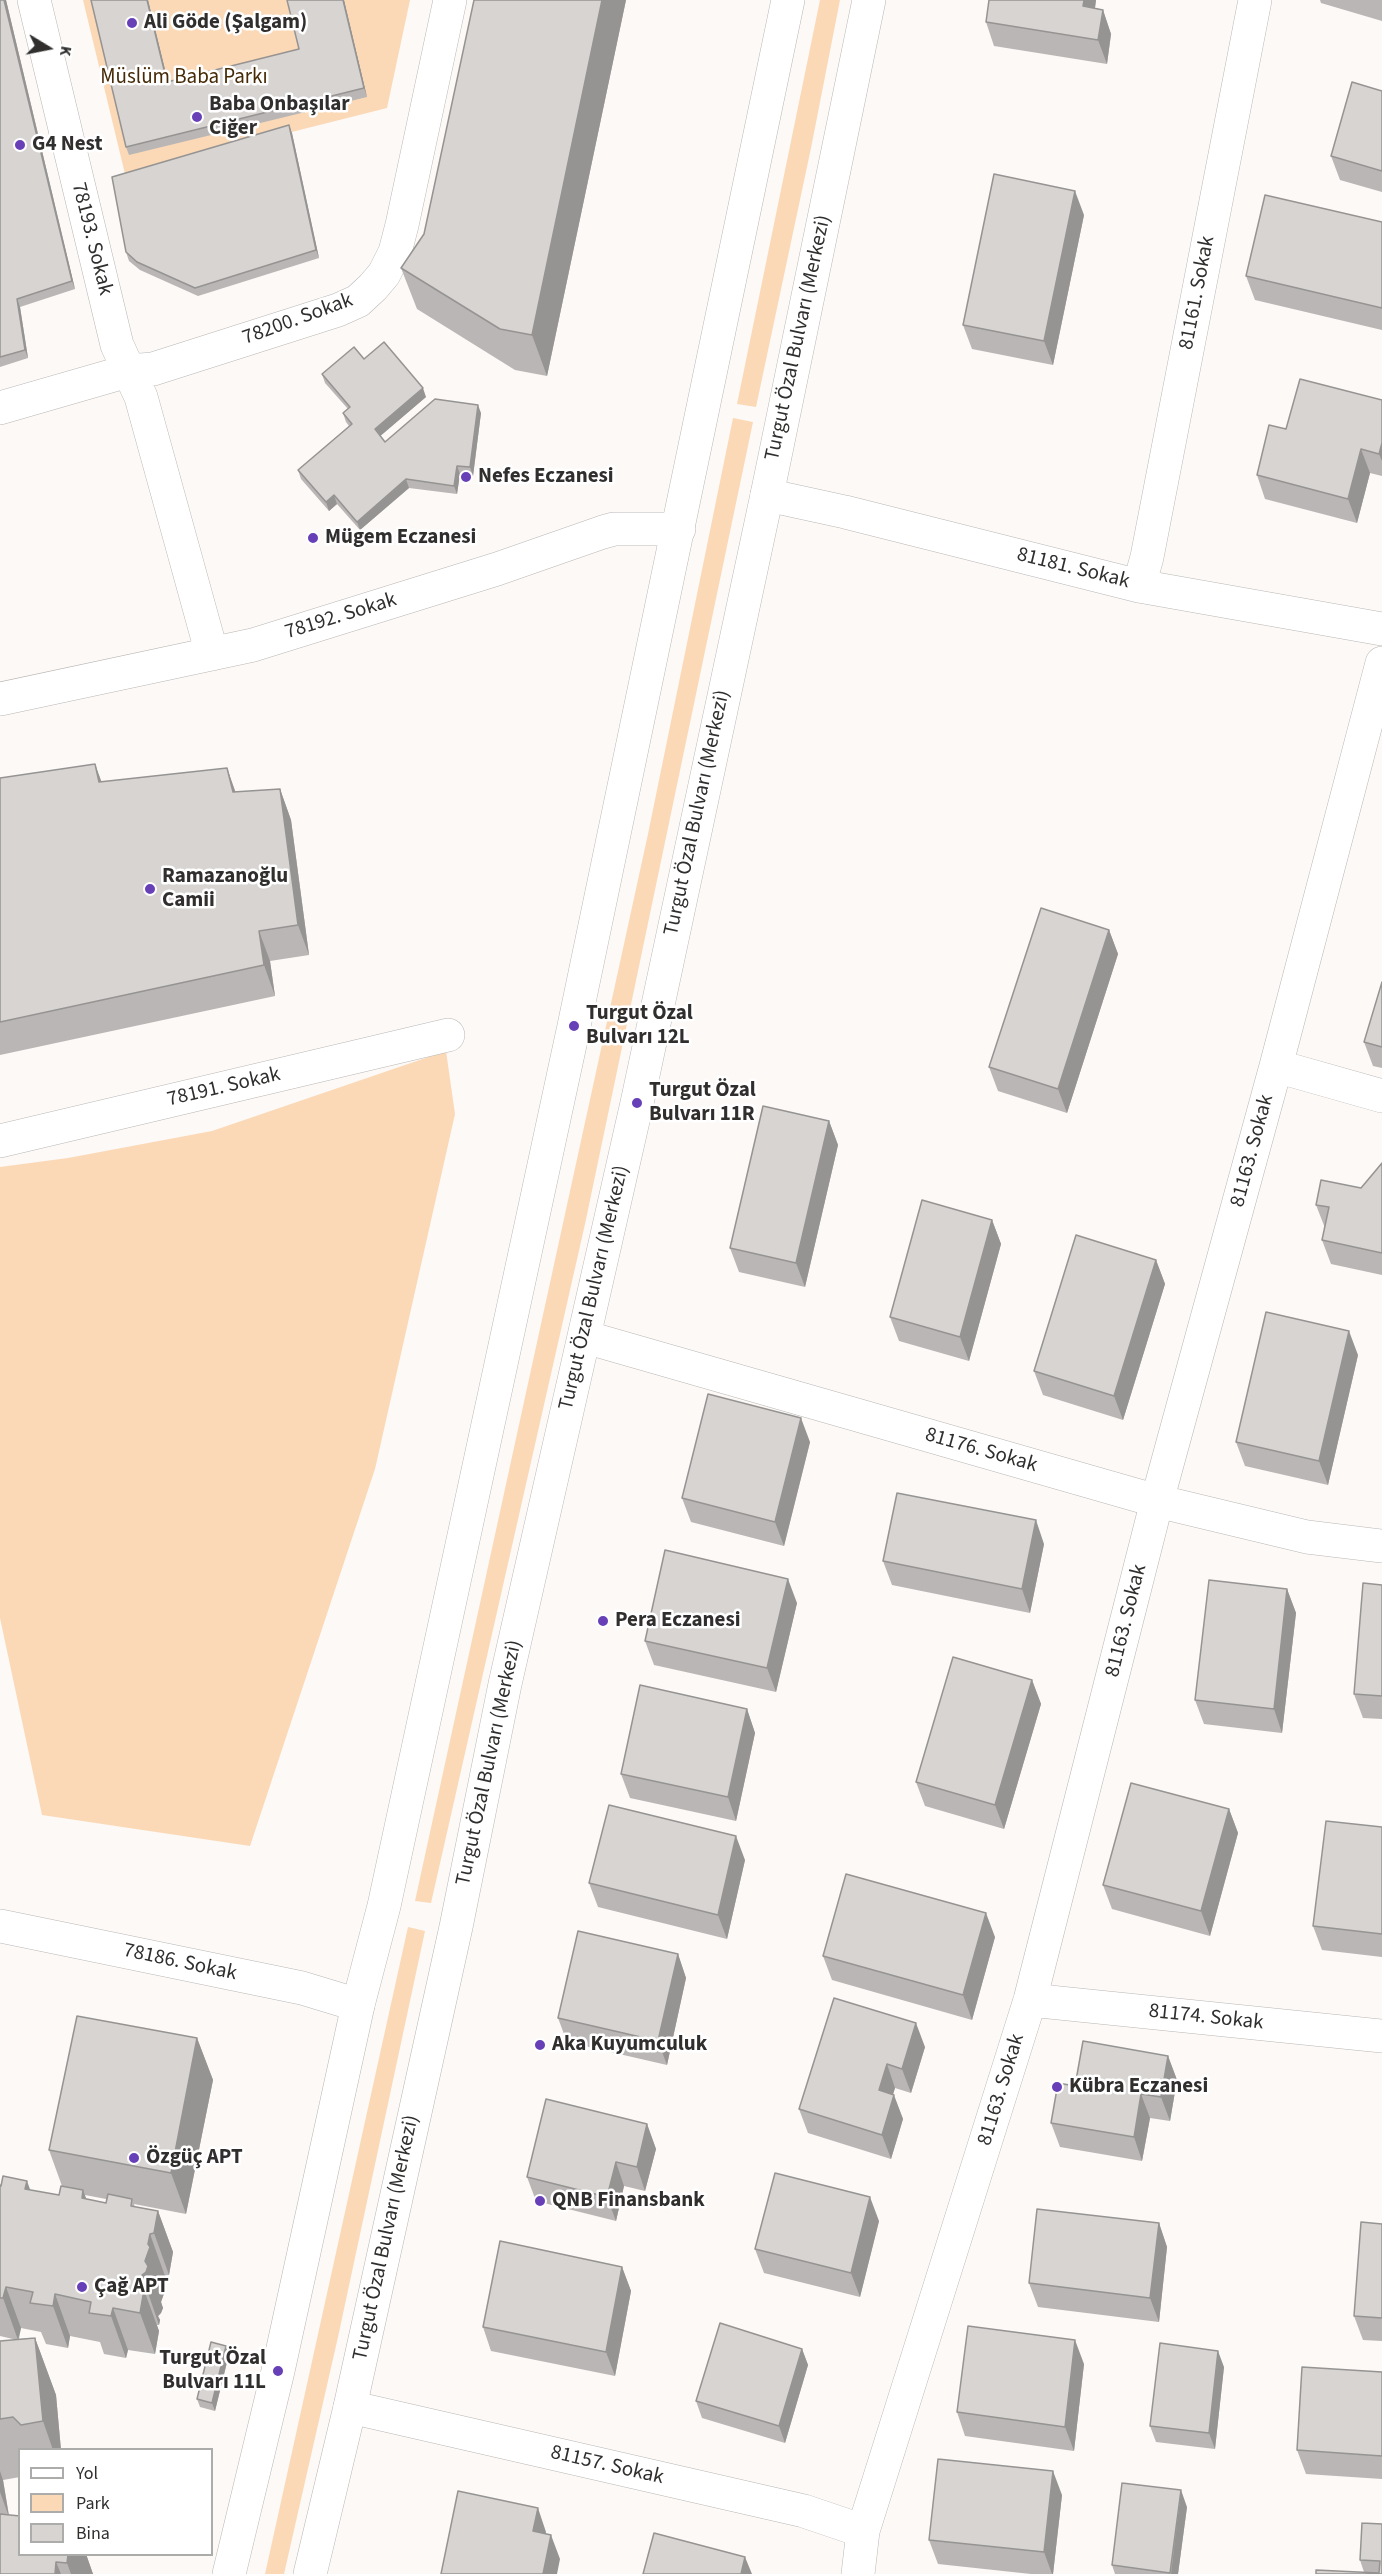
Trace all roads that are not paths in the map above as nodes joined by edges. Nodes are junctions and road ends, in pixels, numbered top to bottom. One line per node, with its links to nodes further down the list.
1 (34, 0): 6 (street, 78193. Sokak)
2 (450, 0): 6 (street, 78200. Sokak)
3 (788, 0): 9 (street)
4 (869, 0): 8 (street, Turgut Özal Bulvarı (Merkezi))
5 (1255, 0): 10 (street, 81161. Sokak)
6 (128, 371): 7 (street, 78200. Sokak); 12 (street, 78193. Sokak)
7 (0, 408)
8 (767, 495): 10 (street, 81181. Sokak); 19 (street, Turgut Özal Bulvarı (Merkezi))
9 (679, 529): 12 (street, 78192. Sokak); 24 (street)
10 (1139, 586): 11 (street, 81181. Sokak)
11 (1382, 629)
12 (212, 654): 14 (street, 78192. Sokak)
13 (1382, 663): 16 (street, 81163. Sokak)
14 (0, 699)
15 (448, 1035): 18 (street, 78191. Sokak)
16 (1276, 1066): 17 (street); 20 (street, 81163. Sokak)
17 (1382, 1096)
18 (0, 1141)
19 (585, 1337): 20 (street, 81176. Sokak); 26 (street, Turgut Özal Bulvarı (Merkezi))
20 (1157, 1502): 21 (street, 81176. Sokak); 23 (street, 81163. Sokak)
21 (1382, 1546)
22 (0, 1926): 24 (street, 78186. Sokak)
23 (1030, 2000): 25 (street, 81174. Sokak); 27 (street, 81163. Sokak)
24 (358, 2005): 28 (street)
25 (1382, 2036)
26 (350, 2407): 27 (street, 81157. Sokak); 29 (street, Turgut Özal Bulvarı (Merkezi))
27 (863, 2531): 30 (street, 81163. Sokak)
28 (229, 2574)
29 (310, 2574)
30 (858, 2574)

